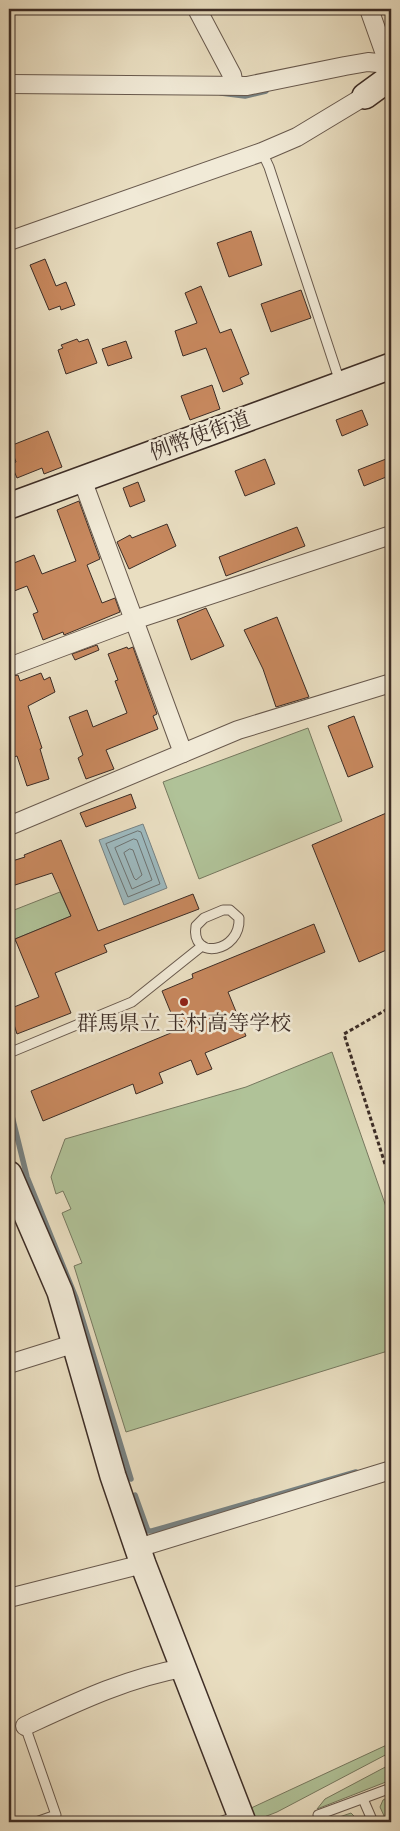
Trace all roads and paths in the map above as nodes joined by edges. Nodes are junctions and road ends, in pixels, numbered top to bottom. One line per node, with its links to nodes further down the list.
1 (197, 9): 5 (street)
2 (369, 9): 3 (street)
3 (390, 70): 5 (street); 6 (street)
4 (9, 84): 5 (street)
5 (234, 85)
6 (365, 96): 7 (street)
7 (262, 152): 8 (street); 10 (lane)
8 (9, 241)
9 (391, 366): 10 (street, 例幣使街道)
10 (341, 384): 11 (street, 例幣使街道)
11 (82, 479): 12 (street, 例幣使街道); 14 (street)
12 (9, 506)
13 (391, 535): 14 (street)
14 (134, 620): 15 (street); 17 (street)
15 (9, 667)
16 (391, 683): 17 (street)
17 (183, 753): 18 (street)
18 (9, 824)
19 (202, 946): 19 (lane); 21 (lane)
20 (391, 1008): 23 (path)
21 (9, 1053)
22 (9, 1174): 24 (street)
23 (390, 1174)
24 (76, 1343): 25 (street); 27 (street)
25 (9, 1364)
26 (391, 1470): 27 (street)
27 (141, 1556): 28 (street); 29 (street)
28 (9, 1598)
29 (183, 1668): 30 (street); 34 (street)
30 (25, 1726): 35 (lane)
31 (391, 1788): 32 (lane)
32 (363, 1799): 33 (lane); 36 (lane)
33 (318, 1815)
34 (234, 1820)
35 (36, 1822)
36 (372, 1822)

